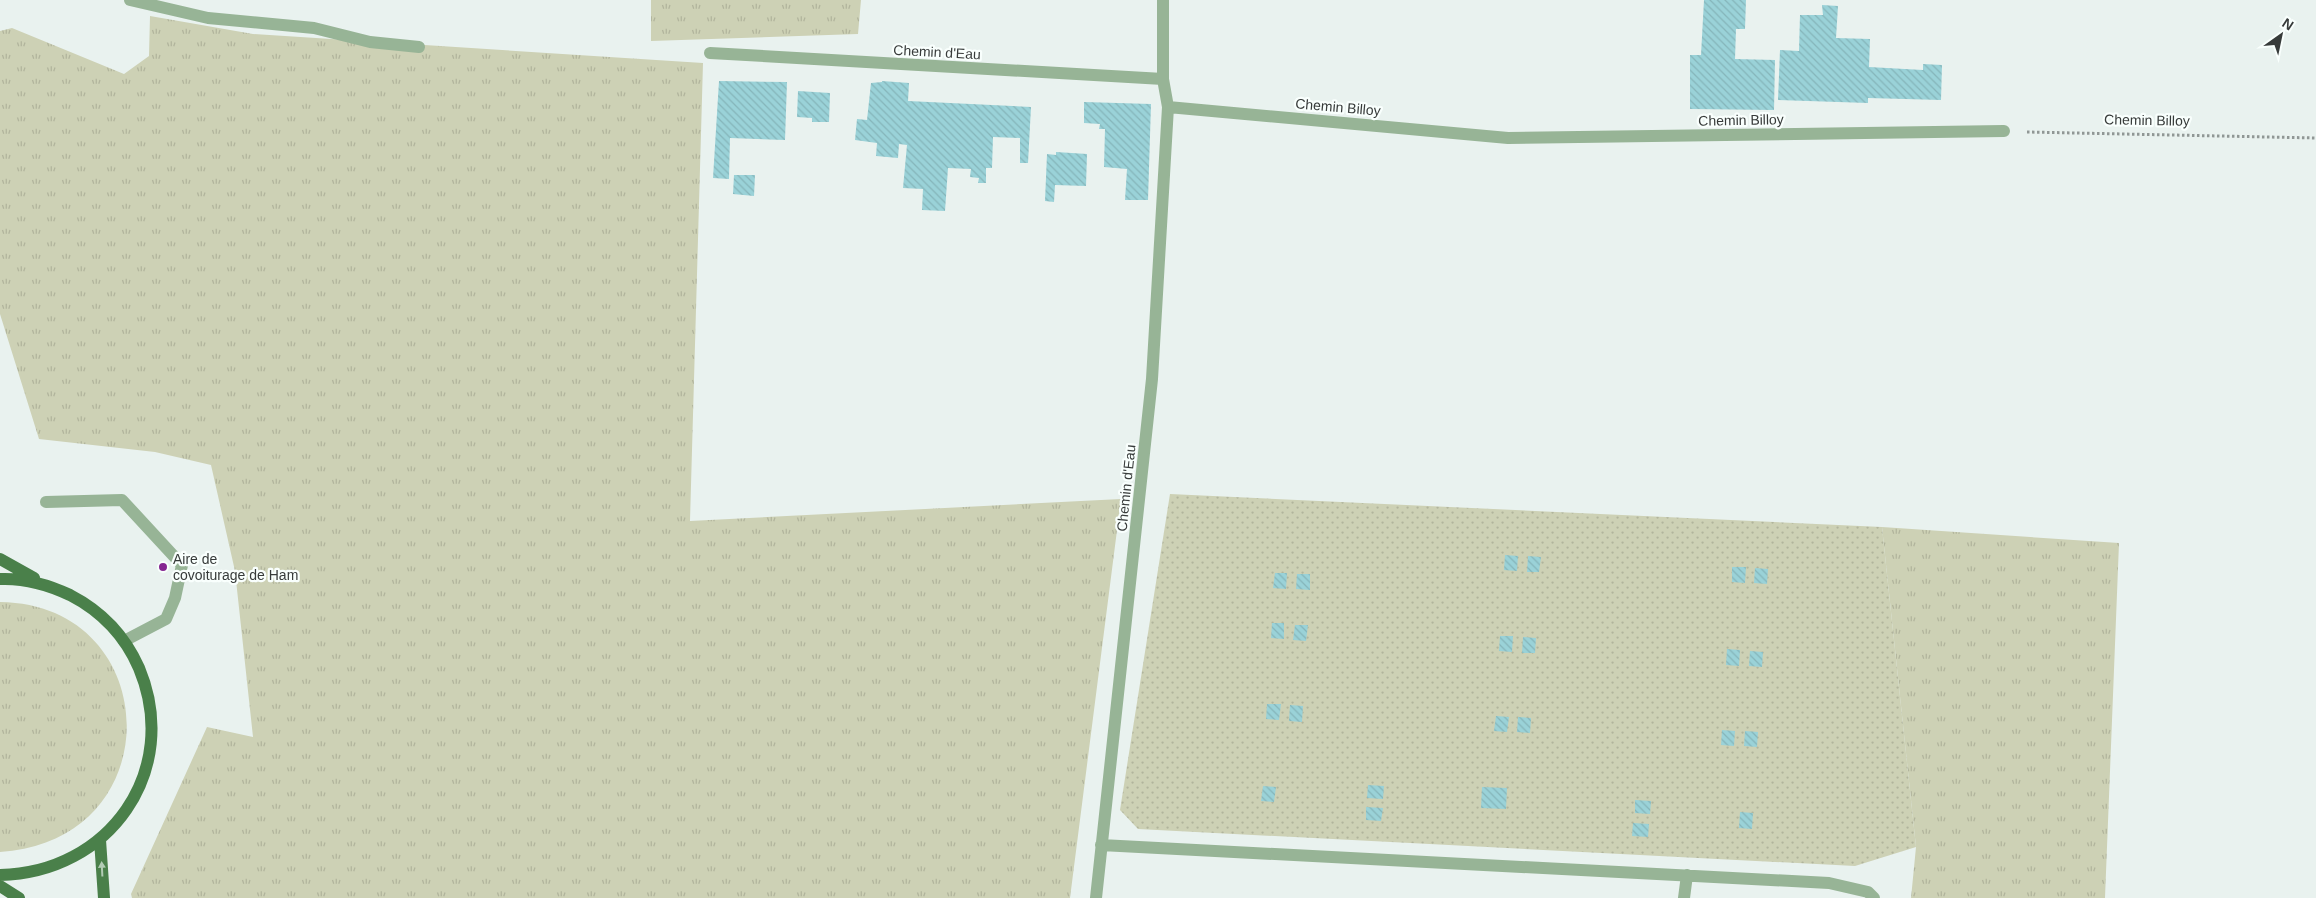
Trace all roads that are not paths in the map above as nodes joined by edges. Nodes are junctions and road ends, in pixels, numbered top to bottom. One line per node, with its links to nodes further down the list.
1 (130, 0): 3 (street)
2 (1163, 0): 5 (street, Chemin d'Eau)
3 (419, 47)
4 (710, 53): 5 (street, Chemin d'Eau)
5 (1163, 80): 6 (street, Chemin d'Eau)
6 (1168, 107): 7 (street, Chemin Billoy); 14 (street, Chemin d'Eau)
7 (2004, 132)
8 (46, 502): 12 (street)
9 (0, 559): 11 (main road)
10 (0, 579): 11 (main road)
11 (61, 591): 12 (main road)
12 (124, 641): 13 (main road)
13 (100, 840): 15 (main road); 19 (main road, one-way to 13)
14 (1101, 845): 16 (street); 20 (street, Chemin d'Eau)
15 (0, 875)
16 (1687, 875): 21 (street); 22 (street)
17 (0, 886): 18 (main road)
18 (19, 898)
19 (104, 898)
20 (1096, 898)
21 (1684, 898)
22 (1874, 898)

